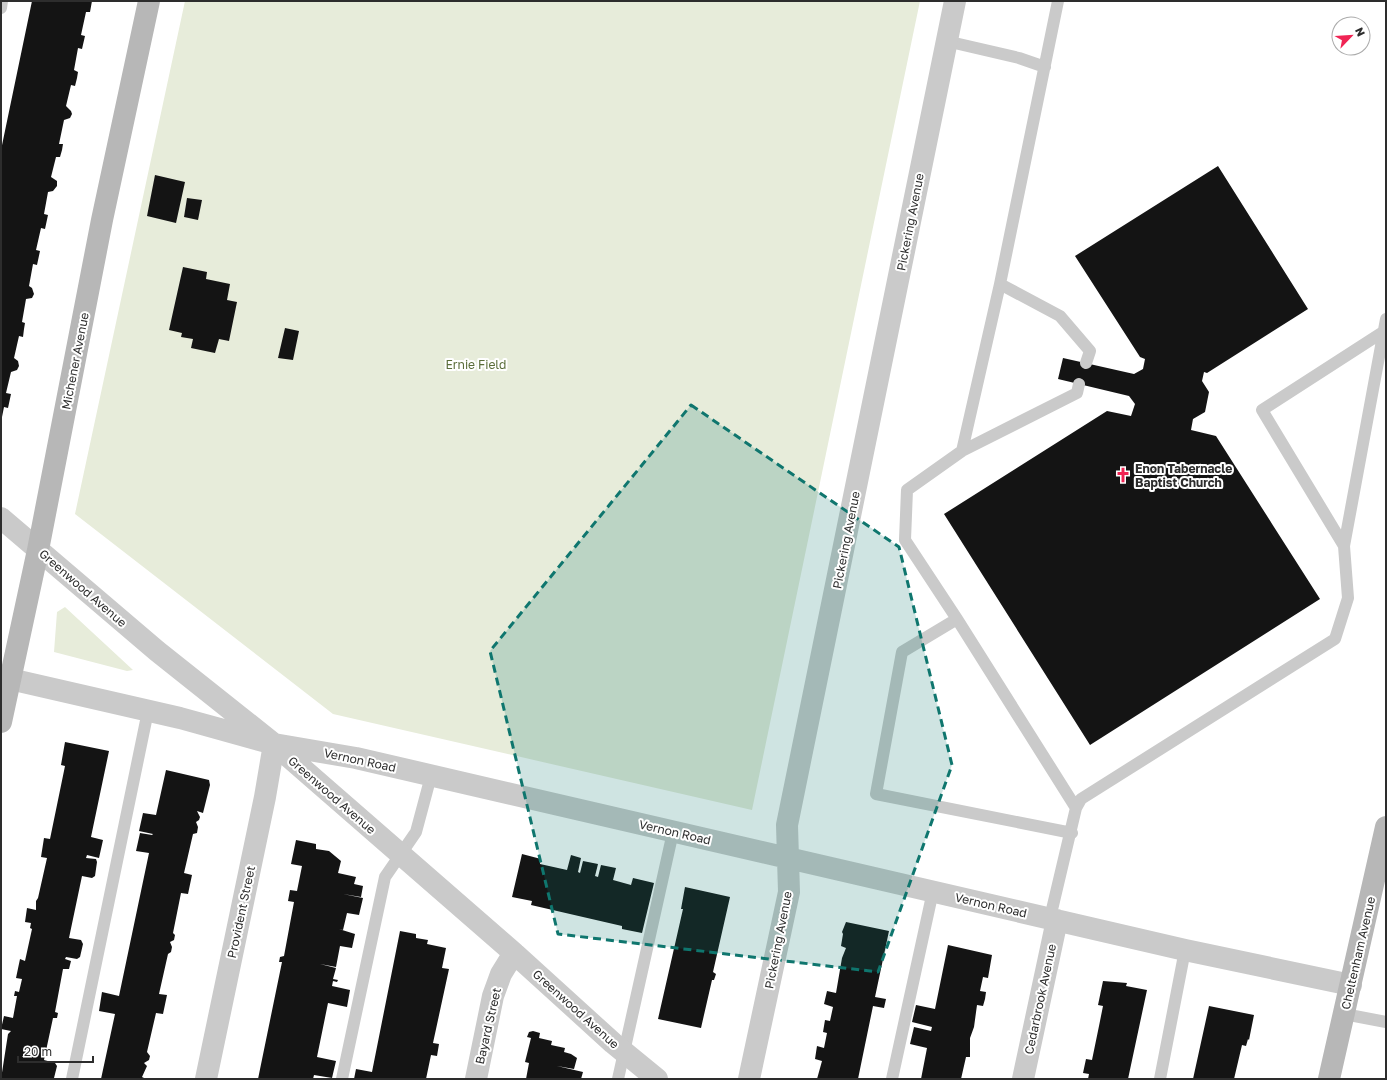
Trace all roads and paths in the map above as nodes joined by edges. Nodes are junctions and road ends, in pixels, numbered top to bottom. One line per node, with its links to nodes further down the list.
1 (2, 1): 5 (lane)
2 (149, 1): 16 (street, Michener Avenue)
3 (955, 1): 6 (street, Pickering Avenue)
4 (1058, 1): 7 (lane)
5 (1, 8)
6 (946, 41): 7 (lane); 28 (street, Pickering Avenue)
7 (1045, 67): 8 (lane)
8 (1000, 284): 11 (lane); 13 (lane)
9 (1386, 319): 10 (lane)
10 (1383, 332): 15 (lane); 15 (lane)
11 (1086, 363)
12 (1079, 384): 13 (lane)
13 (962, 451): 17 (lane)
14 (1, 518): 16 (street, Greenwood Avenue)
15 (1344, 546): 23 (lane)
16 (38, 550): 18 (street, Michener Avenue); 21 (street, Greenwood Avenue)
17 (957, 619): 23 (lane); 26 (lane)
18 (6, 678): 19 (street, Vernon Road); 20 (street, Michener Avenue)
19 (148, 711): 21 (street, Vernon Road); 37 (lane)
20 (1, 722)
21 (274, 744): 22 (street, Vernon Road); 27 (street, Greenwood Avenue); 38 (street, Provident Street)
22 (431, 776): 25 (street, Vernon Road); 27 (lane)
23 (1076, 808): 26 (lane)
24 (1386, 827): 33 (street, Cheltenham Avenue)
25 (673, 832): 28 (street, Vernon Road); 36 (lane)
26 (1072, 833): 30 (lane)
27 (400, 855): 32 (street, Greenwood Avenue); 39 (lane)
28 (787, 857): 29 (street, Vernon Road); 43 (street, Pickering Avenue)
29 (934, 891): 30 (street, Vernon Road); 44 (lane)
30 (1054, 919): 31 (street, Vernon Road); 45 (street, Cedarbrook Avenue)
31 (1185, 950): 33 (street, Vernon Road); 46 (lane)
32 (514, 953): 36 (street, Greenwood Avenue); 40 (street, Bayard Street)
33 (1351, 985): 34 (street, Cheltenham Avenue)
34 (1344, 1014): 35 (lane); 47 (street, Cheltenham Avenue)
35 (1386, 1022)
36 (624, 1052): 41 (lane); 42 (street, Greenwood Avenue)
37 (72, 1079)
38 (206, 1079)
39 (342, 1079)
40 (476, 1079)
41 (618, 1079)
42 (657, 1079)
43 (749, 1079)
44 (892, 1079)
45 (1023, 1079)
46 (1160, 1079)
47 (1329, 1079)

